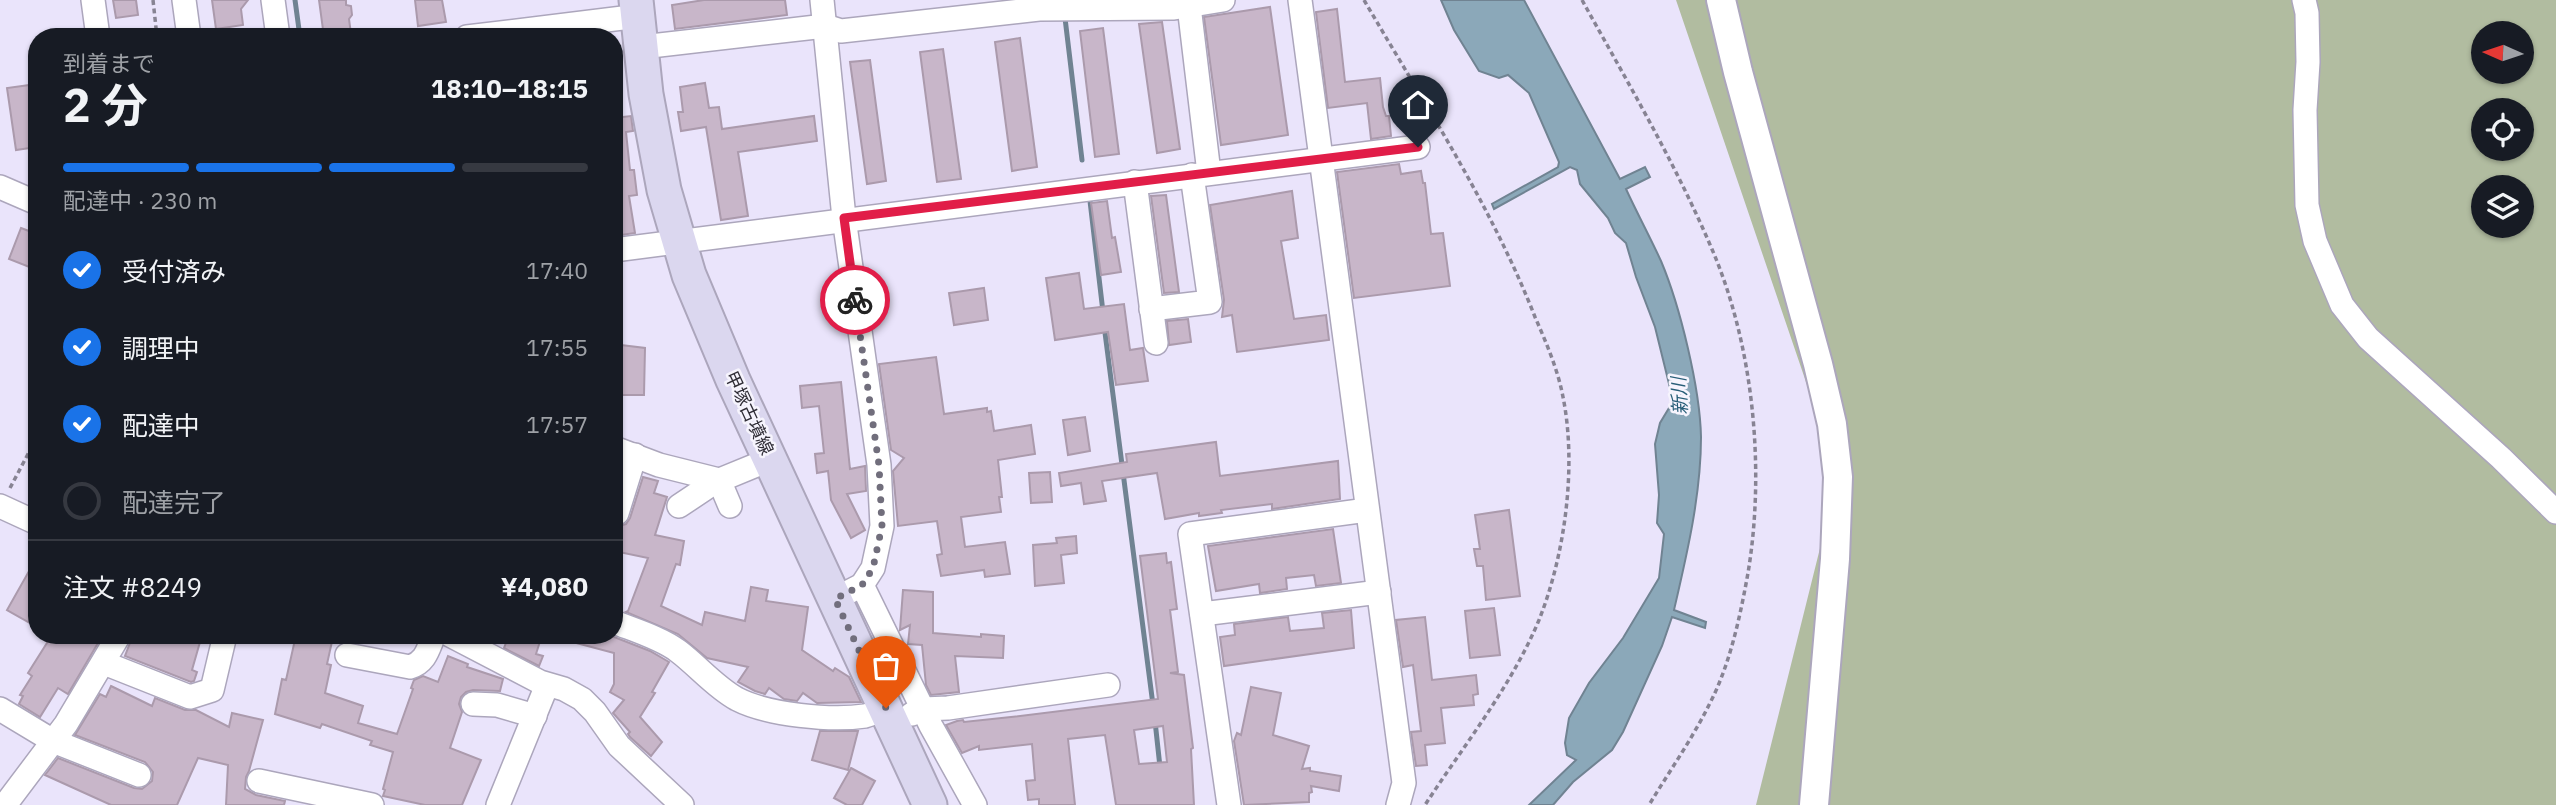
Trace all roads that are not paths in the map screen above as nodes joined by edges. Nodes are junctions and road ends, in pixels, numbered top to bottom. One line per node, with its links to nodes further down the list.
1 (93, 0): 13 (street)
2 (184, 0): 14 (street)
3 (273, 0): 15 (street)
4 (822, 0): 12 (street)
5 (1223, 0): 10 (street)
6 (1300, 0): 18 (street)
7 (1721, 0): 67 (street)
8 (2304, 0): 37 (street)
9 (1038, 4): 10 (street); 12 (street)
10 (1189, 6): 19 (street)
11 (639, 21): 12 (street); 16 (street); 24 (main road, 甲塚古墳線)
12 (825, 26): 23 (street)
13 (103, 28)
14 (188, 28)
15 (277, 28)
16 (564, 28)
17 (1418, 147): 18 (street)
18 (1320, 159): 19 (street); 36 (street)
19 (1201, 174): 20 (street); 26 (street)
20 (1135, 182): 23 (street); 26 (street)
21 (0, 187): 22 (street)
22 (28, 199)
23 (844, 218): 24 (street); 39 (street)
24 (678, 241): 25 (street); 30 (main road, 甲塚古墳線)
25 (623, 249)
26 (1151, 309): 27 (street)
27 (1156, 343)
28 (623, 436): 29 (street)
29 (633, 454): 31 (street); 32 (street)
30 (771, 459): 32 (street); 39 (main road, 甲塚古墳線)
31 (623, 480)
32 (719, 480): 34 (street); 35 (street)
33 (3, 500): 38 (street)
34 (679, 506)
35 (730, 506)
36 (1367, 509): 40 (street); 41 (street)
37 (2556, 512)
38 (28, 517)
39 (849, 592): 53 (street); 54 (main road, 甲塚古墳線)
40 (1378, 592): 41 (street); 66 (street)
41 (1202, 614): 65 (street)
42 (623, 626): 54 (street)
43 (114, 644): 48 (street)
44 (223, 644): 48 (street)
45 (430, 644): 47 (street)
46 (483, 644): 49 (street)
47 (347, 655)
48 (104, 663): 56 (street)
49 (547, 685): 55 (street); 62 (street)
50 (1108, 685): 53 (street)
51 (473, 704): 55 (street)
52 (0, 709): 56 (street)
53 (923, 709): 54 (street); 64 (street)
54 (889, 714): 63 (main road, 甲塚古墳線)
55 (535, 716): 61 (street)
56 (53, 741): 57 (street); 59 (street)
57 (139, 775)
58 (259, 781): 60 (street)
59 (5, 805)
60 (372, 805)
61 (498, 805)
62 (681, 805)
63 (930, 805)
64 (975, 805)
65 (1229, 805)
66 (1398, 805)
67 (1814, 805)

